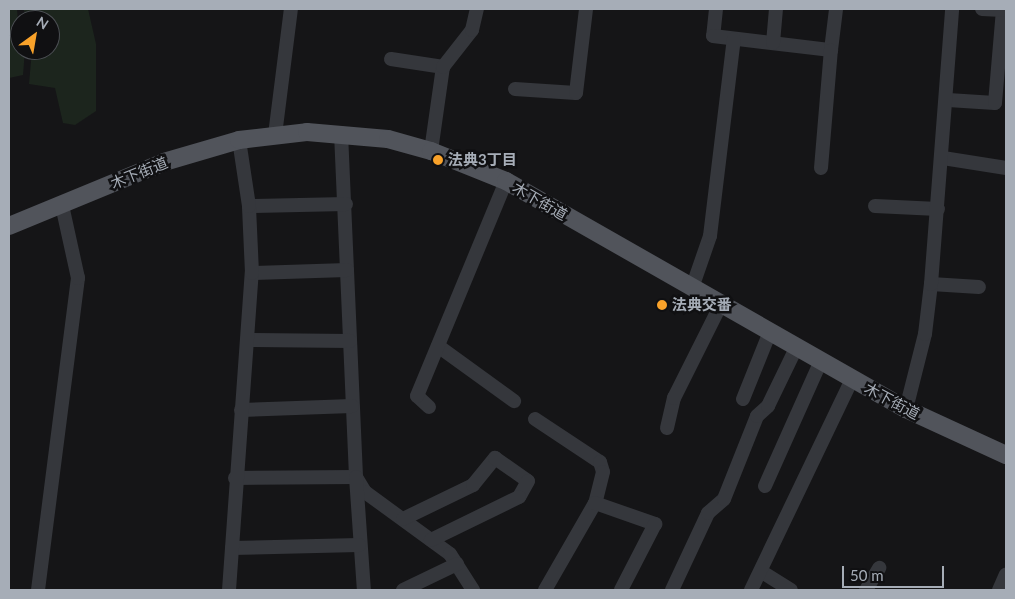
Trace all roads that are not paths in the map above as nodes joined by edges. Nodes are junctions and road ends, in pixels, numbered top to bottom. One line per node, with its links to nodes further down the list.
1 (291, 9): 17 (street)
2 (477, 9): 13 (street)
3 (586, 9): 14 (street)
4 (716, 9): 9 (street)
5 (776, 9): 10 (street)
6 (836, 9): 11 (street)
7 (952, 9): 15 (street)
8 (982, 9): 15 (street)
9 (734, 38): 10 (street); 34 (street)
10 (773, 43): 11 (street)
11 (831, 50): 21 (street)
12 (391, 59): 13 (street)
13 (443, 67): 19 (street)
14 (514, 89)
15 (948, 100): 20 (street)
16 (341, 134): 17 (main road, 木下街道); 19 (main road, 木下街道); 24 (street)
17 (275, 135): 18 (main road, 木下街道)
18 (239, 140): 25 (main road, 木下街道); 26 (street)
19 (431, 150): 23 (main road, 木下街道)
20 (943, 158): 22 (street); 28 (street)
21 (821, 168)
22 (1006, 168)
23 (506, 181): 34 (main road, 木下街道); 39 (street)
24 (346, 204): 26 (street); 30 (street)
25 (62, 205): 29 (main road, 木下街道); 63 (street)
26 (249, 206): 31 (street)
27 (875, 206): 28 (street)
28 (938, 209): 32 (street)
29 (9, 226)
30 (347, 270): 31 (street); 38 (street)
31 (252, 273): 37 (street)
32 (931, 284): 33 (street); 47 (street)
33 (979, 287)
34 (692, 288): 35 (main road, 木下街道)
35 (721, 304): 36 (main road, 木下街道); 50 (street)
36 (770, 332): 40 (main road, 木下街道); 43 (street)
37 (247, 340): 38 (street); 48 (street)
38 (350, 341): 45 (street)
39 (438, 346): 44 (street); 46 (street)
40 (796, 346): 41 (main road, 木下街道); 70 (street)
41 (821, 361): 42 (main road, 木下街道); 54 (street)
42 (852, 379): 47 (main road, 木下街道); 62 (street)
43 (743, 399)
44 (514, 401)
45 (352, 406): 48 (street); 53 (street)
46 (429, 407)
47 (906, 409): 51 (main road, 木下街道)
48 (241, 410): 52 (street)
49 (535, 418): 55 (street)
50 (667, 428)
51 (1006, 455)
52 (236, 478): 53 (street); 59 (street)
53 (356, 478): 56 (street); 58 (street)
54 (765, 486)
55 (595, 503): 68 (street); 69 (street)
56 (403, 519): 57 (street); 57 (street)
57 (431, 540): 60 (street)
58 (359, 544): 59 (street); 65 (street)
59 (232, 548): 64 (street)
60 (457, 564): 66 (street); 67 (street)
61 (879, 568): 73 (street)
62 (762, 572): 71 (street); 72 (street)
63 (38, 590)
64 (229, 590)
65 (364, 590)
66 (403, 590)
67 (474, 590)
68 (545, 590)
69 (621, 590)
70 (672, 590)
71 (752, 590)
72 (791, 590)
73 (866, 590)

